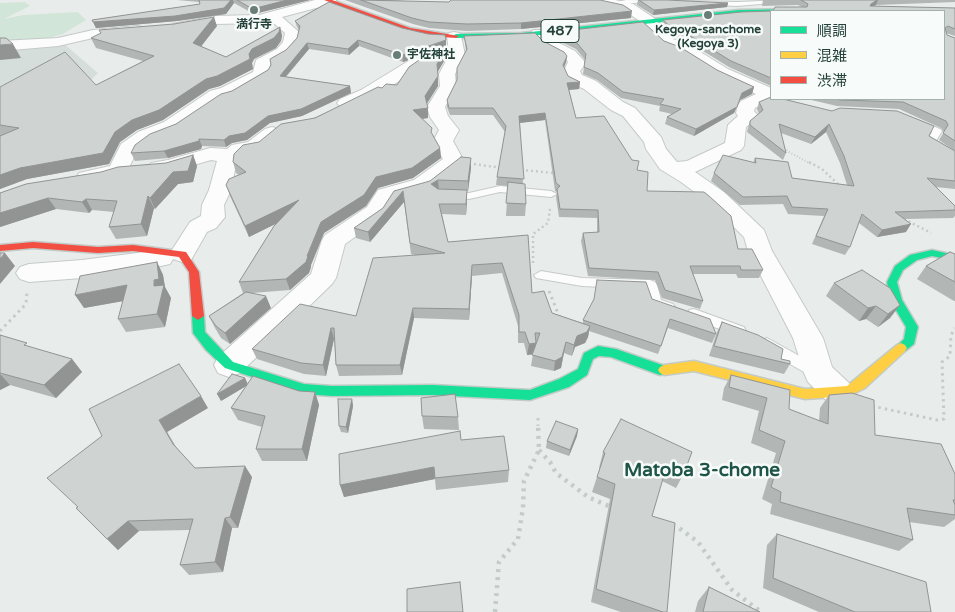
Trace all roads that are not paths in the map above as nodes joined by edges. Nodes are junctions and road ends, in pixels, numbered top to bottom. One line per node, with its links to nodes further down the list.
1 (328, 0): 6 (street); 9 (main road, 487)
2 (599, 0): 4 (street)
3 (783, 0): 4 (lane)
4 (616, 3): 7 (street)
5 (770, 11): 7 (main road, 487)
6 (273, 16): 10 (street); 19 (street)
7 (648, 22): 8 (main road, 487); 11 (street)
8 (538, 33): 9 (main road, 487); 18 (street)
9 (458, 36): 13 (street); 28 (street)
10 (0, 46)
11 (770, 94)
12 (770, 99): 18 (street)
13 (330, 111)
14 (903, 116): 17 (lane)
15 (286, 127): 16 (street)
16 (232, 156): 19 (street); 24 (street)
17 (955, 156)
18 (674, 169): 29 (street)
19 (118, 170): 20 (street)
20 (70, 181)
21 (552, 194): 22 (lane)
22 (439, 195)
23 (0, 248): 24 (main road)
24 (172, 256): 26 (street); 28 (main road)
25 (955, 258): 30 (main road)
26 (29, 274)
27 (541, 275): 29 (lane)
28 (229, 365): 30 (main road)
29 (819, 373): 30 (street)
30 (844, 392)

